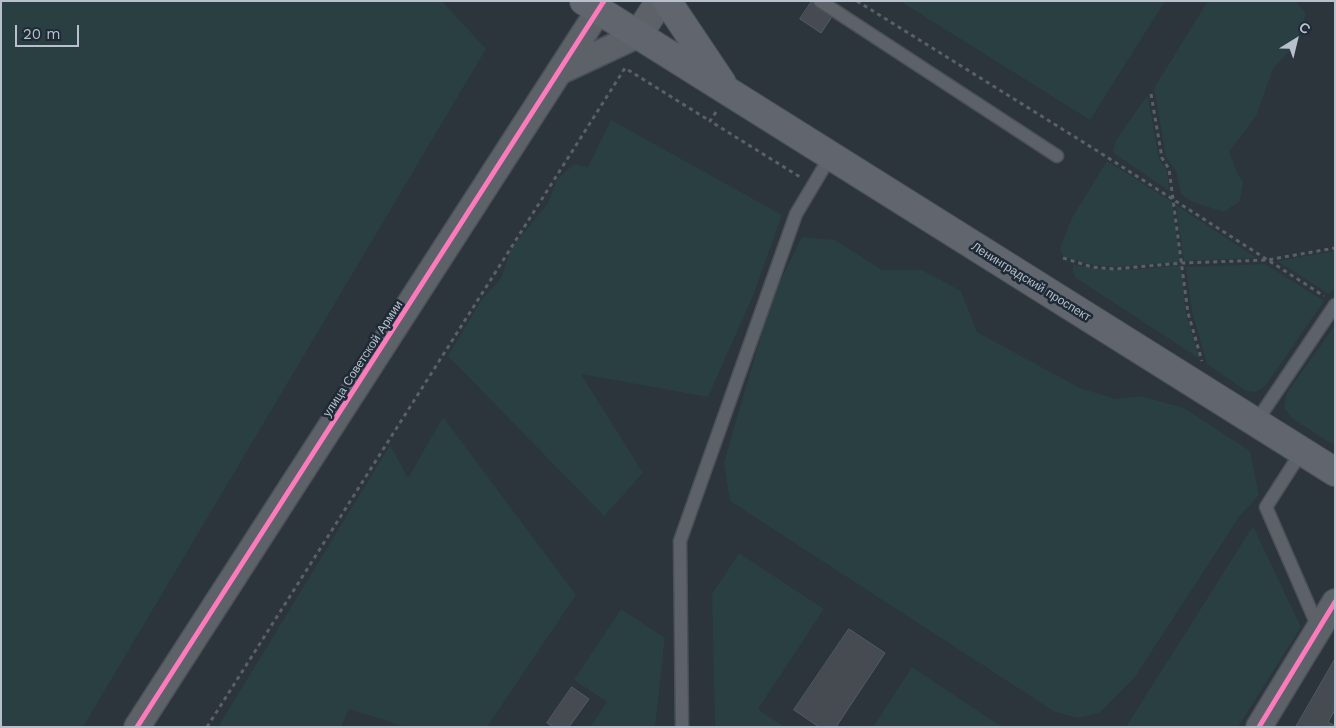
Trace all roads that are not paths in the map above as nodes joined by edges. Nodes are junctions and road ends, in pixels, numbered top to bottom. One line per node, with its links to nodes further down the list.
1 (660, 1): 5 (street)
2 (668, 1): 7 (main road, Ленинградский проспект)
3 (820, 1): 8 (lane)
4 (596, 4): 5 (main road, Ленинградский проспект); 6 (street, улица Советской Армии)
5 (638, 35): 6 (street); 7 (main road, Ленинградский проспект)
6 (559, 72): 16 (street, улица Советской Армии)
7 (728, 92): 9 (main road, Ленинградский проспект)
8 (1057, 156)
9 (830, 157): 11 (main road, Ленинградский проспект); 17 (lane)
10 (1331, 301): 11 (lane)
11 (1256, 422): 12 (main road, Ленинградский проспект)
12 (1302, 451): 13 (main road, Ленинградский проспект); 15 (lane)
13 (1335, 472)
14 (1335, 602): 15 (street)
15 (1318, 627): 18 (street)
16 (138, 727)
17 (682, 727)
18 (1259, 727)

